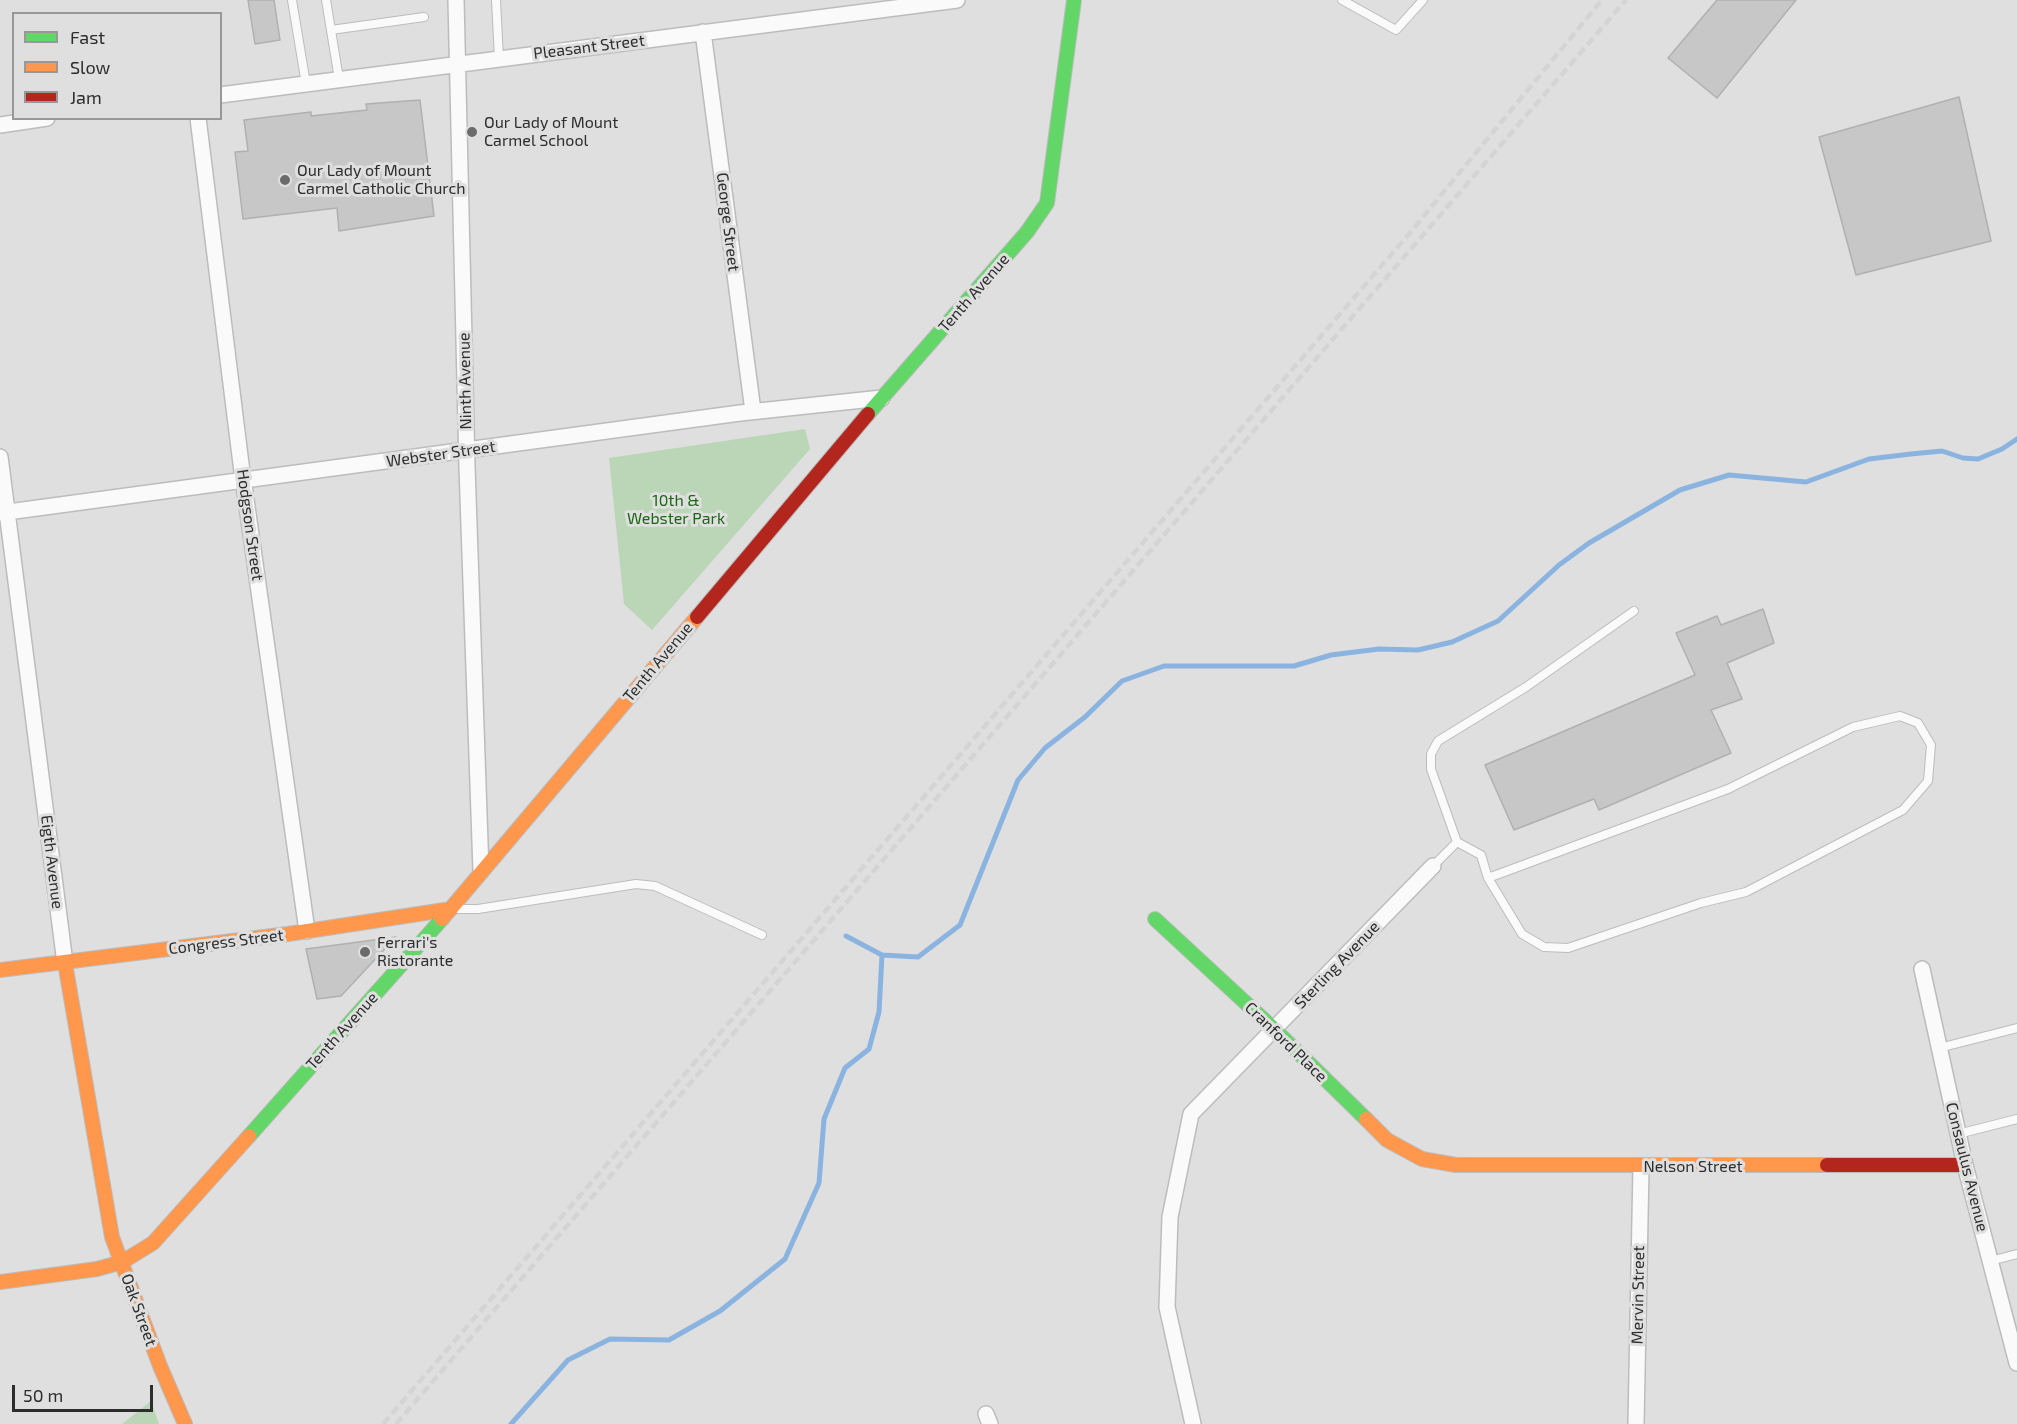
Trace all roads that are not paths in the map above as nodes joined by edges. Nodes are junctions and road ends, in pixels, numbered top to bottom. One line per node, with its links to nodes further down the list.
1 (292, 0): 15 (lane)
2 (326, 0): 10 (lane)
3 (456, 0): 13 (street, Ninth Avenue)
4 (496, 0): 12 (lane)
5 (957, 0): 11 (street, Pleasant Street)
6 (1074, 0): 20 (street, Tenth Avenue)
7 (1342, 0): 8 (lane)
8 (1423, 0)
9 (424, 17): 10 (lane)
10 (331, 30): 14 (lane)
11 (703, 32): 12 (street, Pleasant Street); 21 (street, George Street)
12 (499, 58): 13 (street, Pleasant Street)
13 (458, 64): 14 (street, Pleasant Street); 22 (street, Ninth Avenue)
14 (339, 79): 15 (street, Pleasant Street)
15 (306, 84): 16 (street, Pleasant Street)
16 (222, 95)
17 (34, 120): 19 (street)
18 (198, 120): 24 (street, Hodgson Street)
19 (0, 125)
20 (882, 398): 21 (street, Webster Street); 29 (street, Tenth Avenue)
21 (753, 411): 22 (street, Webster Street)
22 (467, 450): 24 (street, Webster Street); 29 (street, Ninth Avenue)
23 (0, 457): 25 (street, Eigth Avenue)
24 (243, 481): 25 (street, Webster Street); 33 (street, Hodgson Street)
25 (3, 513): 35 (street, Eigth Avenue)
26 (1634, 611): 27 (lane)
27 (1457, 842): 28 (lane); 30 (lane)
28 (1433, 866): 39 (street, Sterling Avenue)
29 (481, 871): 31 (street, Tenth Avenue)
30 (1488, 878): 30 (lane)
31 (451, 909): 33 (street, Congress Street); 34 (lane); 48 (street, Tenth Avenue)
32 (1155, 919): 39 (street, Cranford Place)
33 (307, 931): 35 (street, Congress Street)
34 (762, 935)
35 (65, 963): 37 (street, Congress Street); 48 (street, Eigth Avenue)
36 (1922, 969): 40 (street, Consaulus Avenue)
37 (0, 970)
38 (2017, 1028): 40 (lane)
39 (1275, 1030): 43 (street, Cranford Place); 52 (street, Sterling Avenue)
40 (1939, 1048): 42 (street, Consaulus Avenue)
41 (2017, 1119): 42 (lane)
42 (1958, 1134): 44 (street, Consaulus Avenue)
43 (1422, 1159): 45 (street, Nelson Street)
44 (1965, 1165): 45 (street, Nelson Street); 47 (street, Consaulus Avenue)
45 (1641, 1167): 53 (street, Mervin Street)
46 (2017, 1254): 47 (lane)
47 (1990, 1261): 50 (street, Consaulus Avenue)
48 (122, 1262): 49 (street, Tenth Avenue); 51 (street, Oak Street)
49 (0, 1282)
50 (2017, 1363)
51 (185, 1424)
52 (1193, 1424)
53 (1636, 1424)

